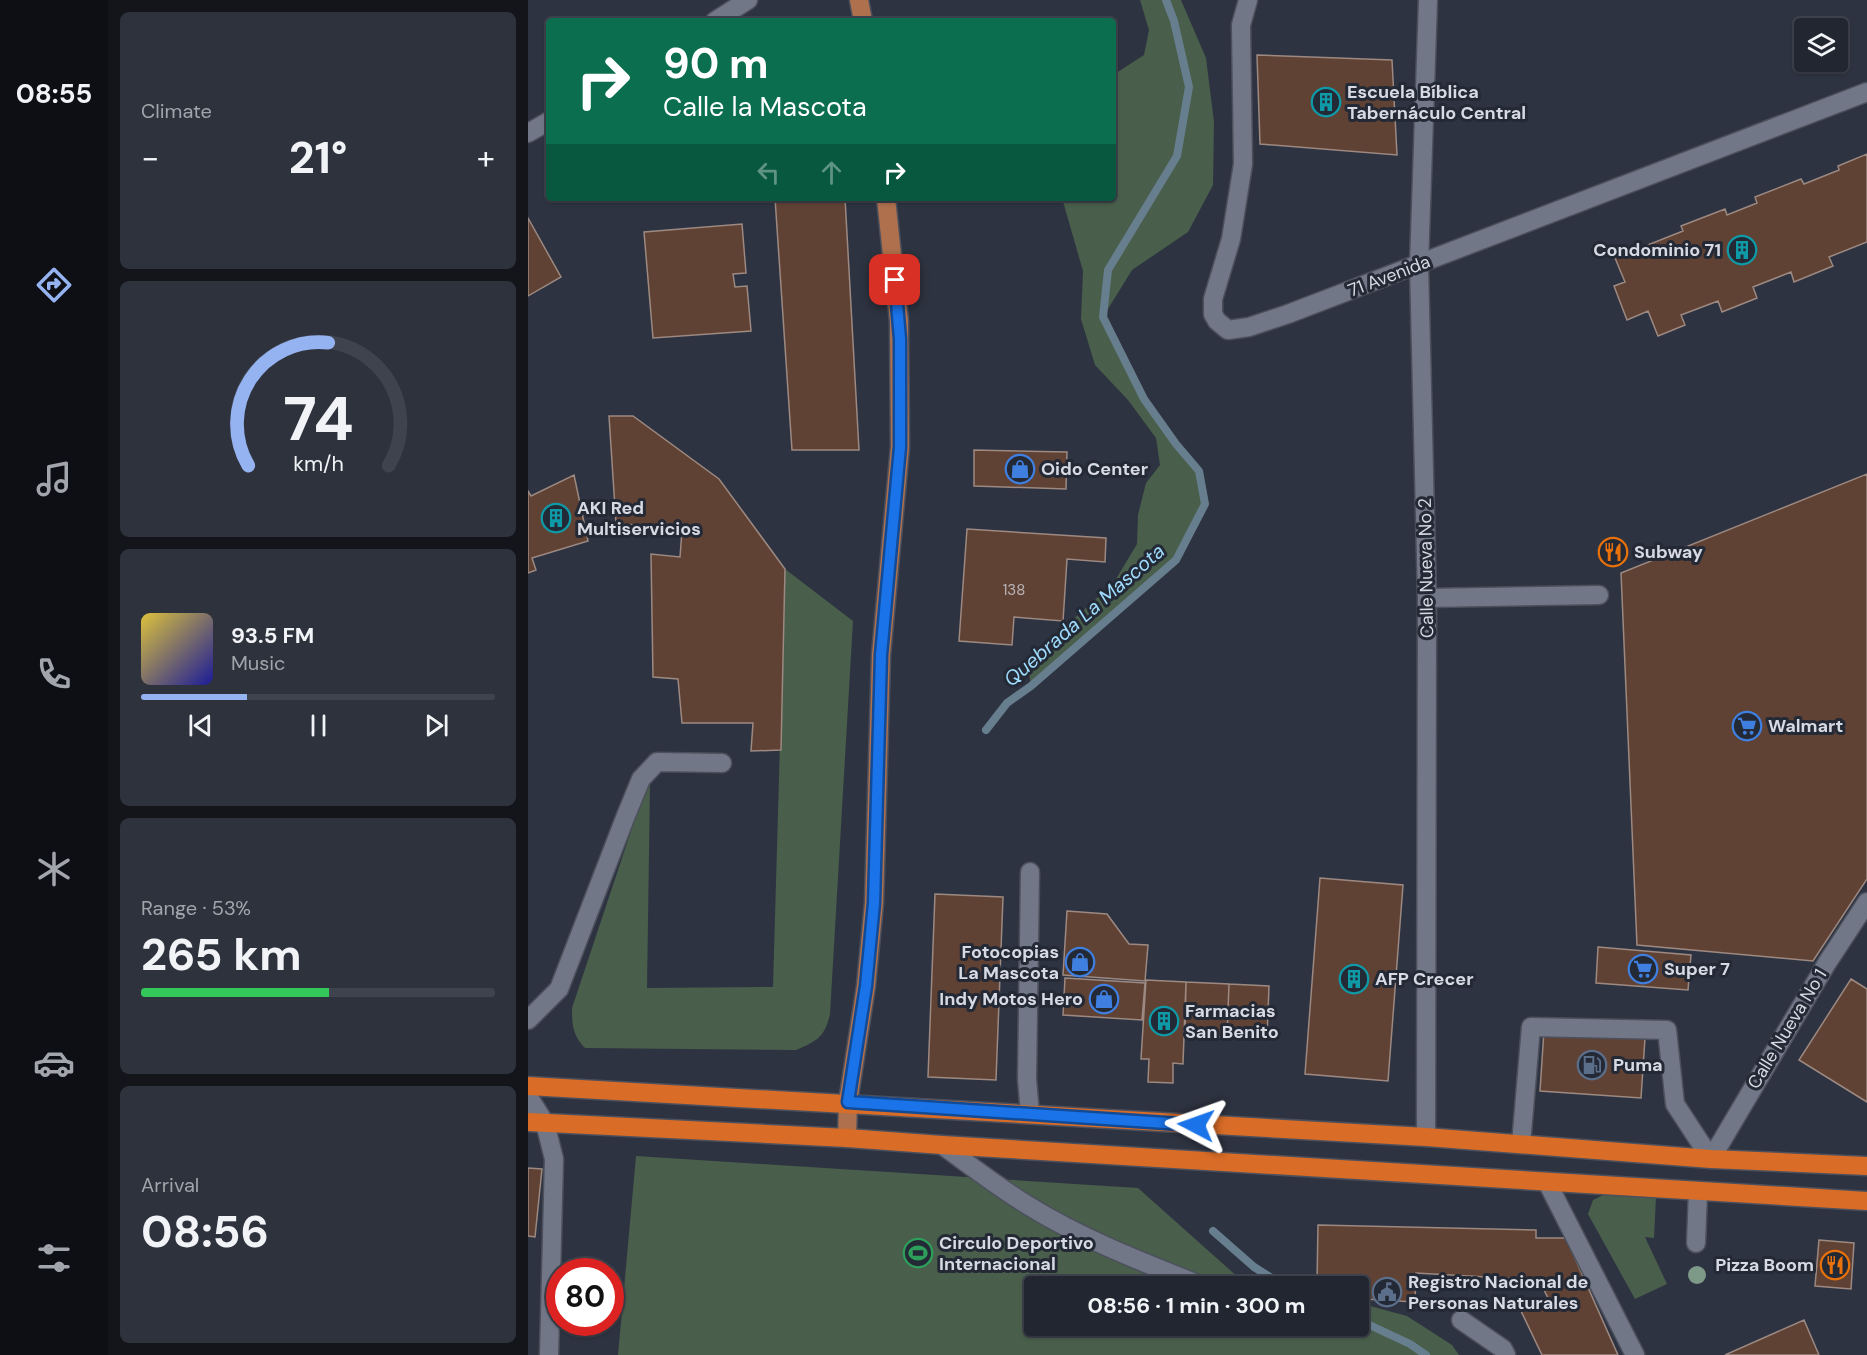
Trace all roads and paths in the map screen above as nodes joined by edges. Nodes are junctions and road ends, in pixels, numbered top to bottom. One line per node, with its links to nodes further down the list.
1 (748, 0): 5 (street)
2 (860, 0): 6 (main road)
3 (1248, 0): 11 (street, 71 Avenida)
4 (1428, 0): 11 (street, Calle Nueva No 2)
5 (720, 18)
6 (863, 18)
7 (1867, 93): 11 (street, 71 Avenida)
8 (546, 123): 9 (street)
9 (528, 133)
10 (886, 201): 20 (main road)
11 (1419, 265): 13 (street, Calle Nueva No 2)
12 (1599, 595): 13 (street)
13 (1427, 598): 23 (street, Calle Nueva No 2)
14 (722, 763): 17 (street)
15 (1030, 872): 21 (street)
16 (1867, 902): 27 (street, Calle Nueva No 1)
17 (528, 1020)
18 (528, 1086): 20 (highway)
19 (528, 1096): 22 (street)
20 (848, 1102): 21 (highway); 24 (main road)
21 (1030, 1114): 23 (highway)
22 (536, 1122): 24 (highway); 35 (street)
23 (1426, 1137): 25 (highway)
24 (847, 1138): 26 (highway)
25 (1521, 1144): 27 (highway); 27 (street)
26 (942, 1145): 29 (highway); 33 (street)
27 (1711, 1158): 28 (highway)
28 (1867, 1166)
29 (1547, 1182): 30 (highway); 37 (street)
30 (1698, 1191): 31 (highway); 32 (street)
31 (1867, 1201)
32 (1696, 1243)
33 (1177, 1276)
34 (1461, 1320): 36 (street)
35 (549, 1355)
36 (1506, 1355)
37 (1635, 1355)

